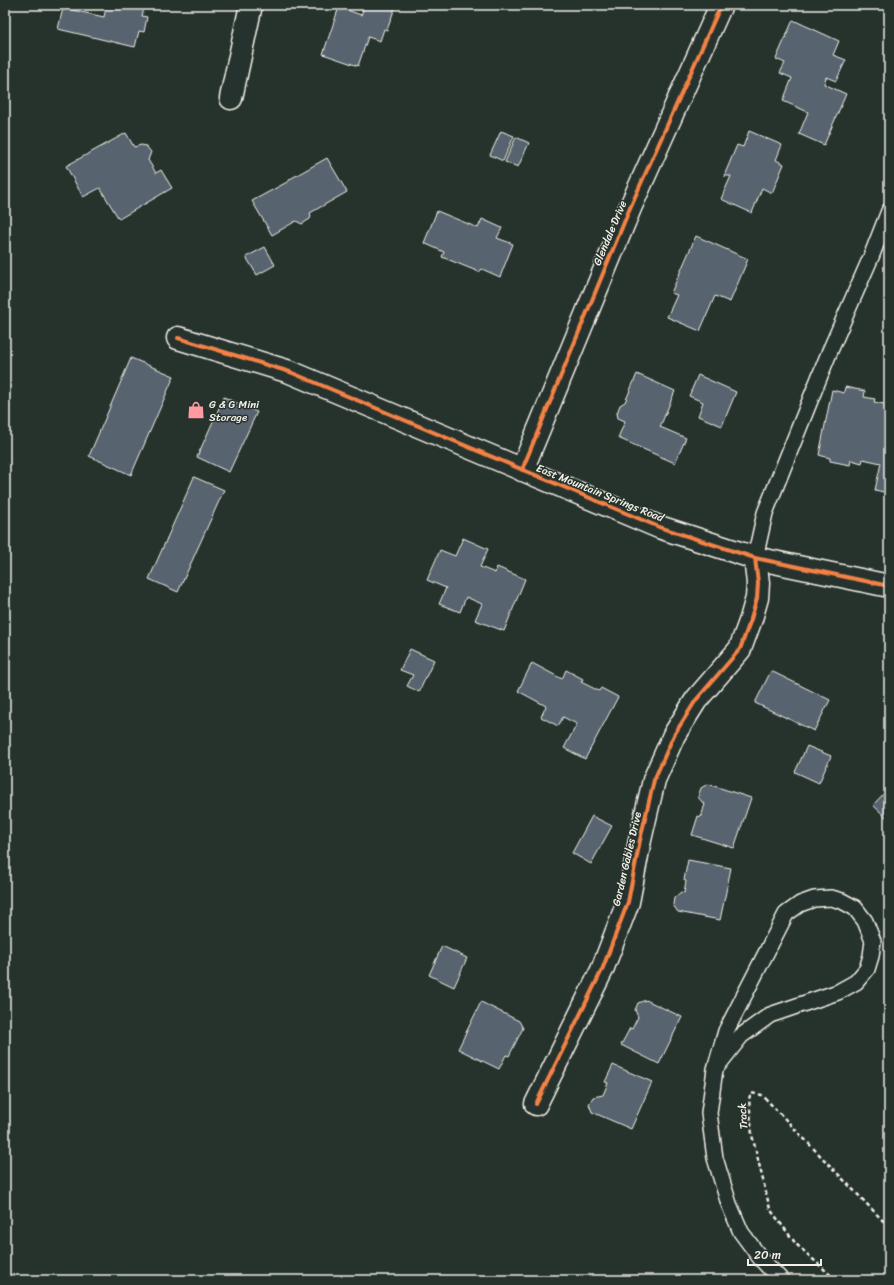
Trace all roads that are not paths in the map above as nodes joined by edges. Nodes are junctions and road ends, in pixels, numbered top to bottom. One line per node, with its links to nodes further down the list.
1 (251, 5): 3 (street)
2 (721, 5): 6 (street, Glendale Drive)
3 (231, 98)
4 (889, 211): 7 (lane)
5 (178, 338): 6 (street, East Mountain Springs Road)
6 (522, 470): 7 (street, East Mountain Springs Road)
7 (755, 558): 8 (street, East Mountain Springs Road); 10 (street, Garden Gables Drive)
8 (889, 586)
9 (715, 1070): 9 (lane); 11 (lane)
10 (536, 1104)
11 (782, 1280)

